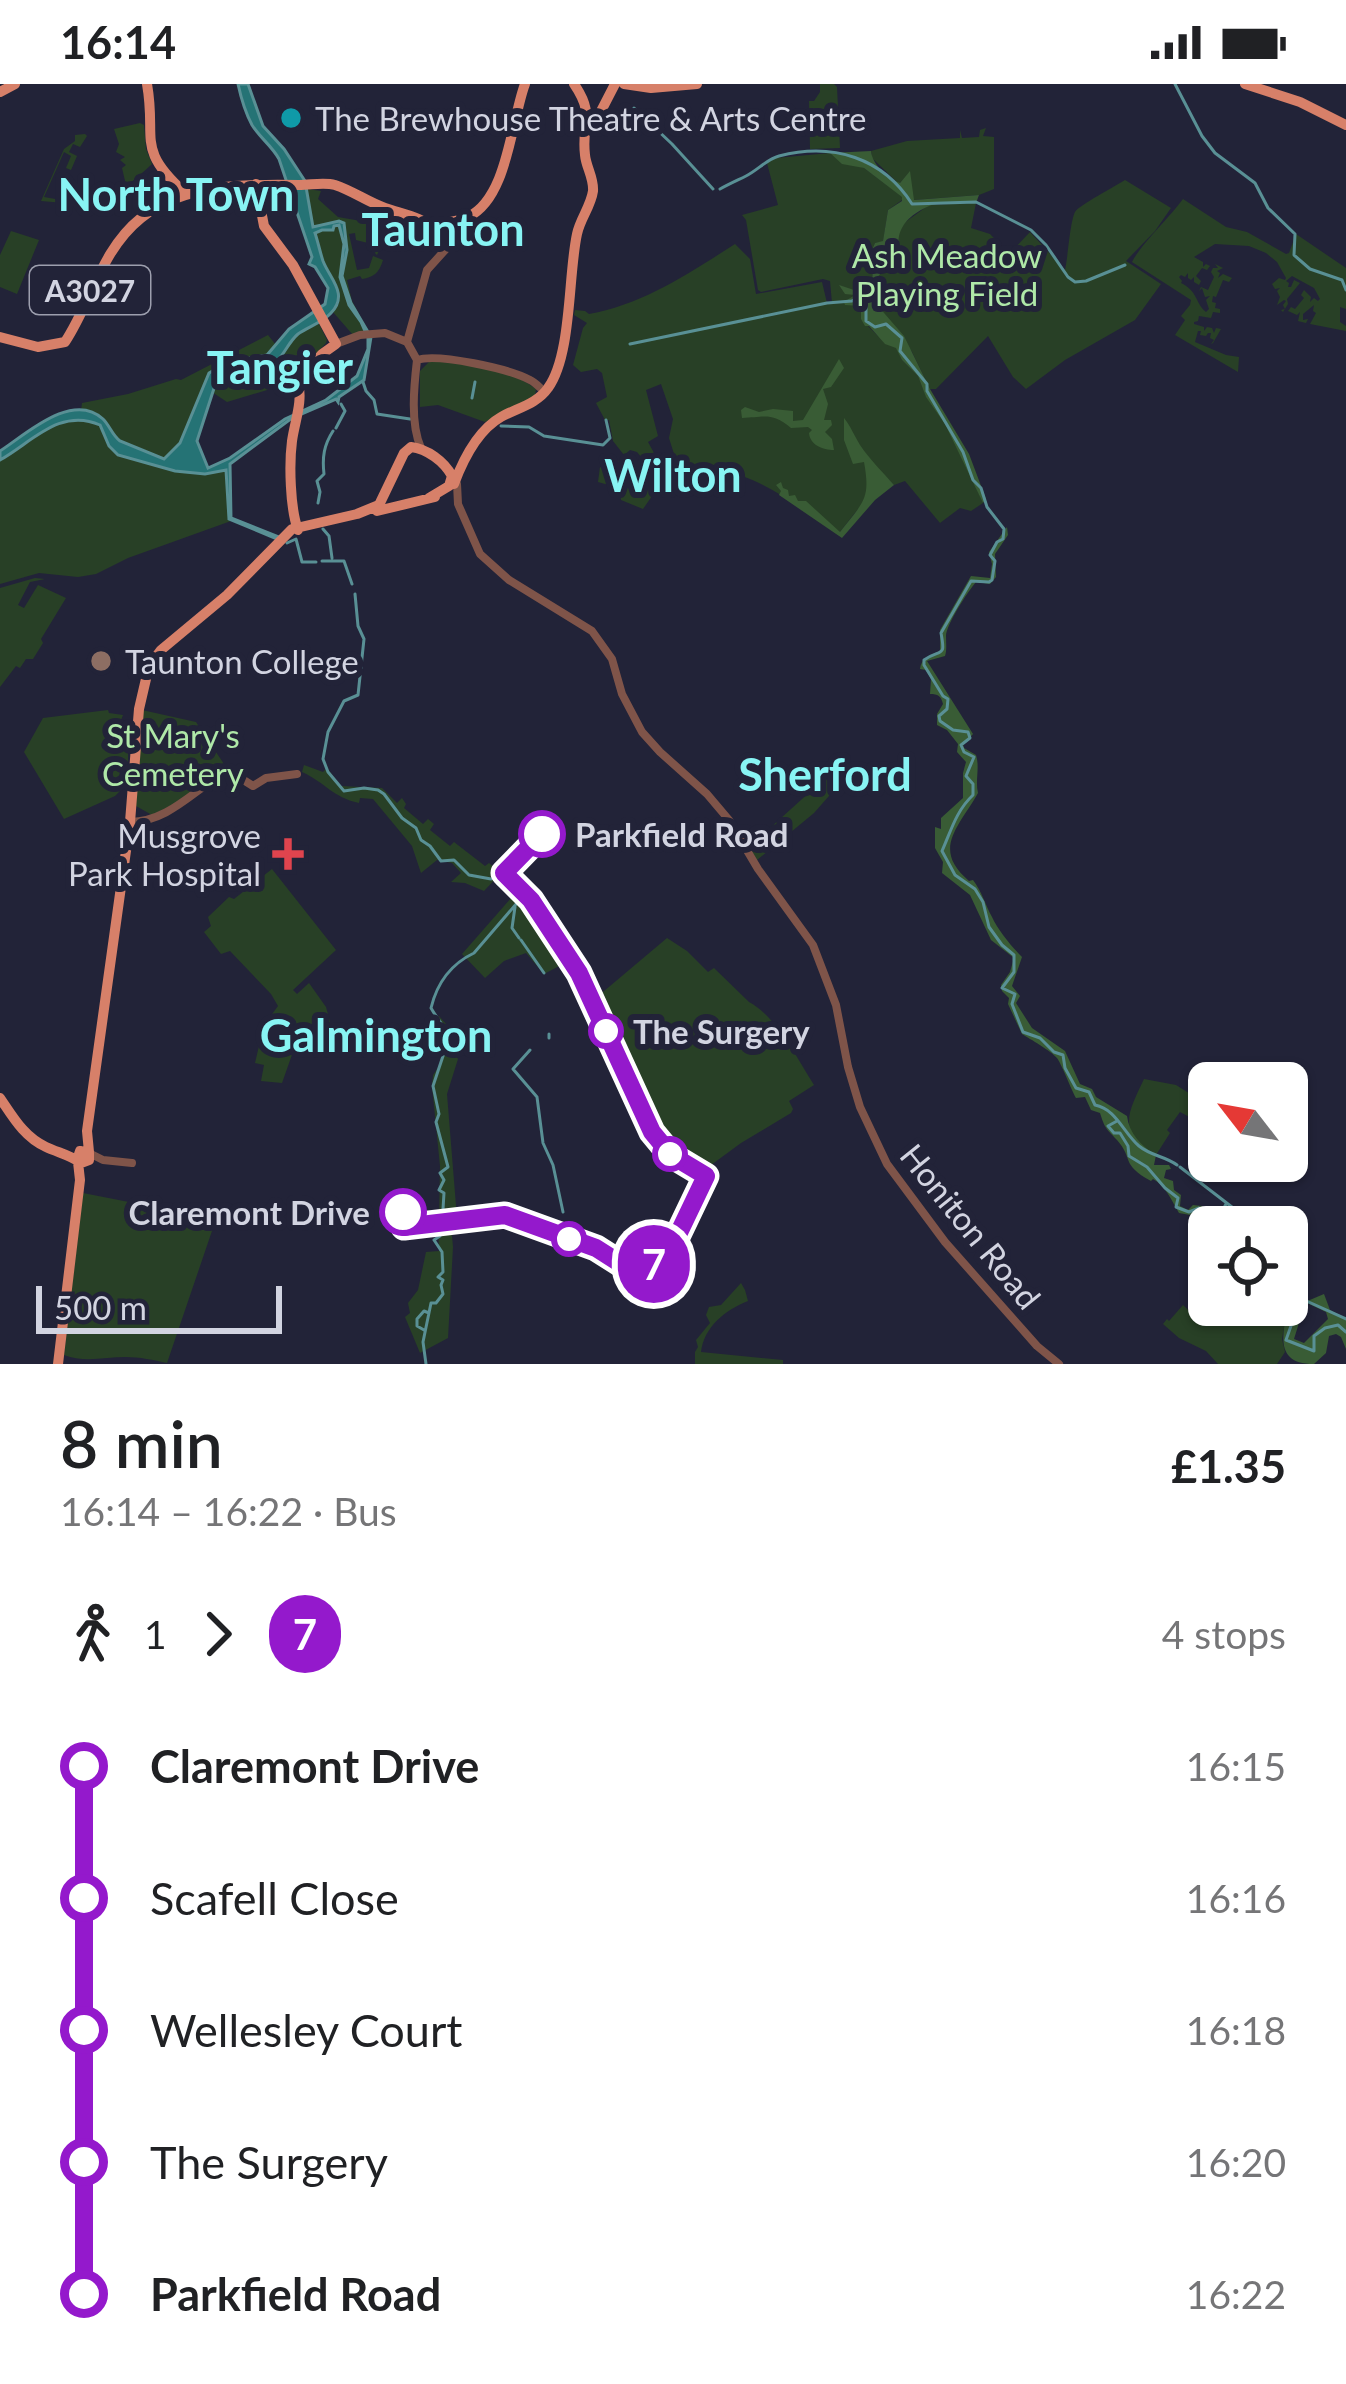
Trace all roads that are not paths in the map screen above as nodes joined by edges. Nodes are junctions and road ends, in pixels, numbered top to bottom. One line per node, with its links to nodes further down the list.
1 (15, 84): 8 (main road)
2 (147, 84): 12 (main road)
3 (525, 84): 13 (main road)
4 (574, 84): 9 (main road)
5 (697, 84): 7 (main road)
6 (1245, 84): 10 (main road)
7 (615, 85): 9 (main road)
8 (0, 92)
9 (591, 121): 18 (main road)
10 (1346, 125)
11 (256, 184): 12 (main road, A3027); 13 (main road, A3027); 16 (main road)
12 (184, 193): 14 (main road, A3027)
13 (431, 224): 15 (street)
14 (0, 337)
15 (407, 342): 16 (street); 17 (street)
16 (336, 344): 28 (main road)
17 (418, 360): 18 (street); 19 (street)
18 (545, 392): 22 (main road)
19 (415, 420): 20 (street); 21 (street)
20 (421, 449): 21 (main road); 23 (main road)
21 (404, 453): 26 (main road)
22 (466, 459): 23 (main road); 24 (main road)
23 (442, 462): 24 (main road); 25 (main road)
24 (457, 477): 25 (main road); 27 (street)
25 (435, 496): 26 (main road); 27 (street)
26 (386, 503): 28 (main road)
27 (458, 504): 35 (street, Honiton Road)
28 (299, 528): 30 (main road)
29 (297, 774): 30 (street)
30 (130, 825): 32 (main road)
31 (0, 1098): 32 (main road)
32 (83, 1157): 33 (street); 34 (main road)
33 (132, 1163)
34 (58, 1362)
35 (1059, 1364)

